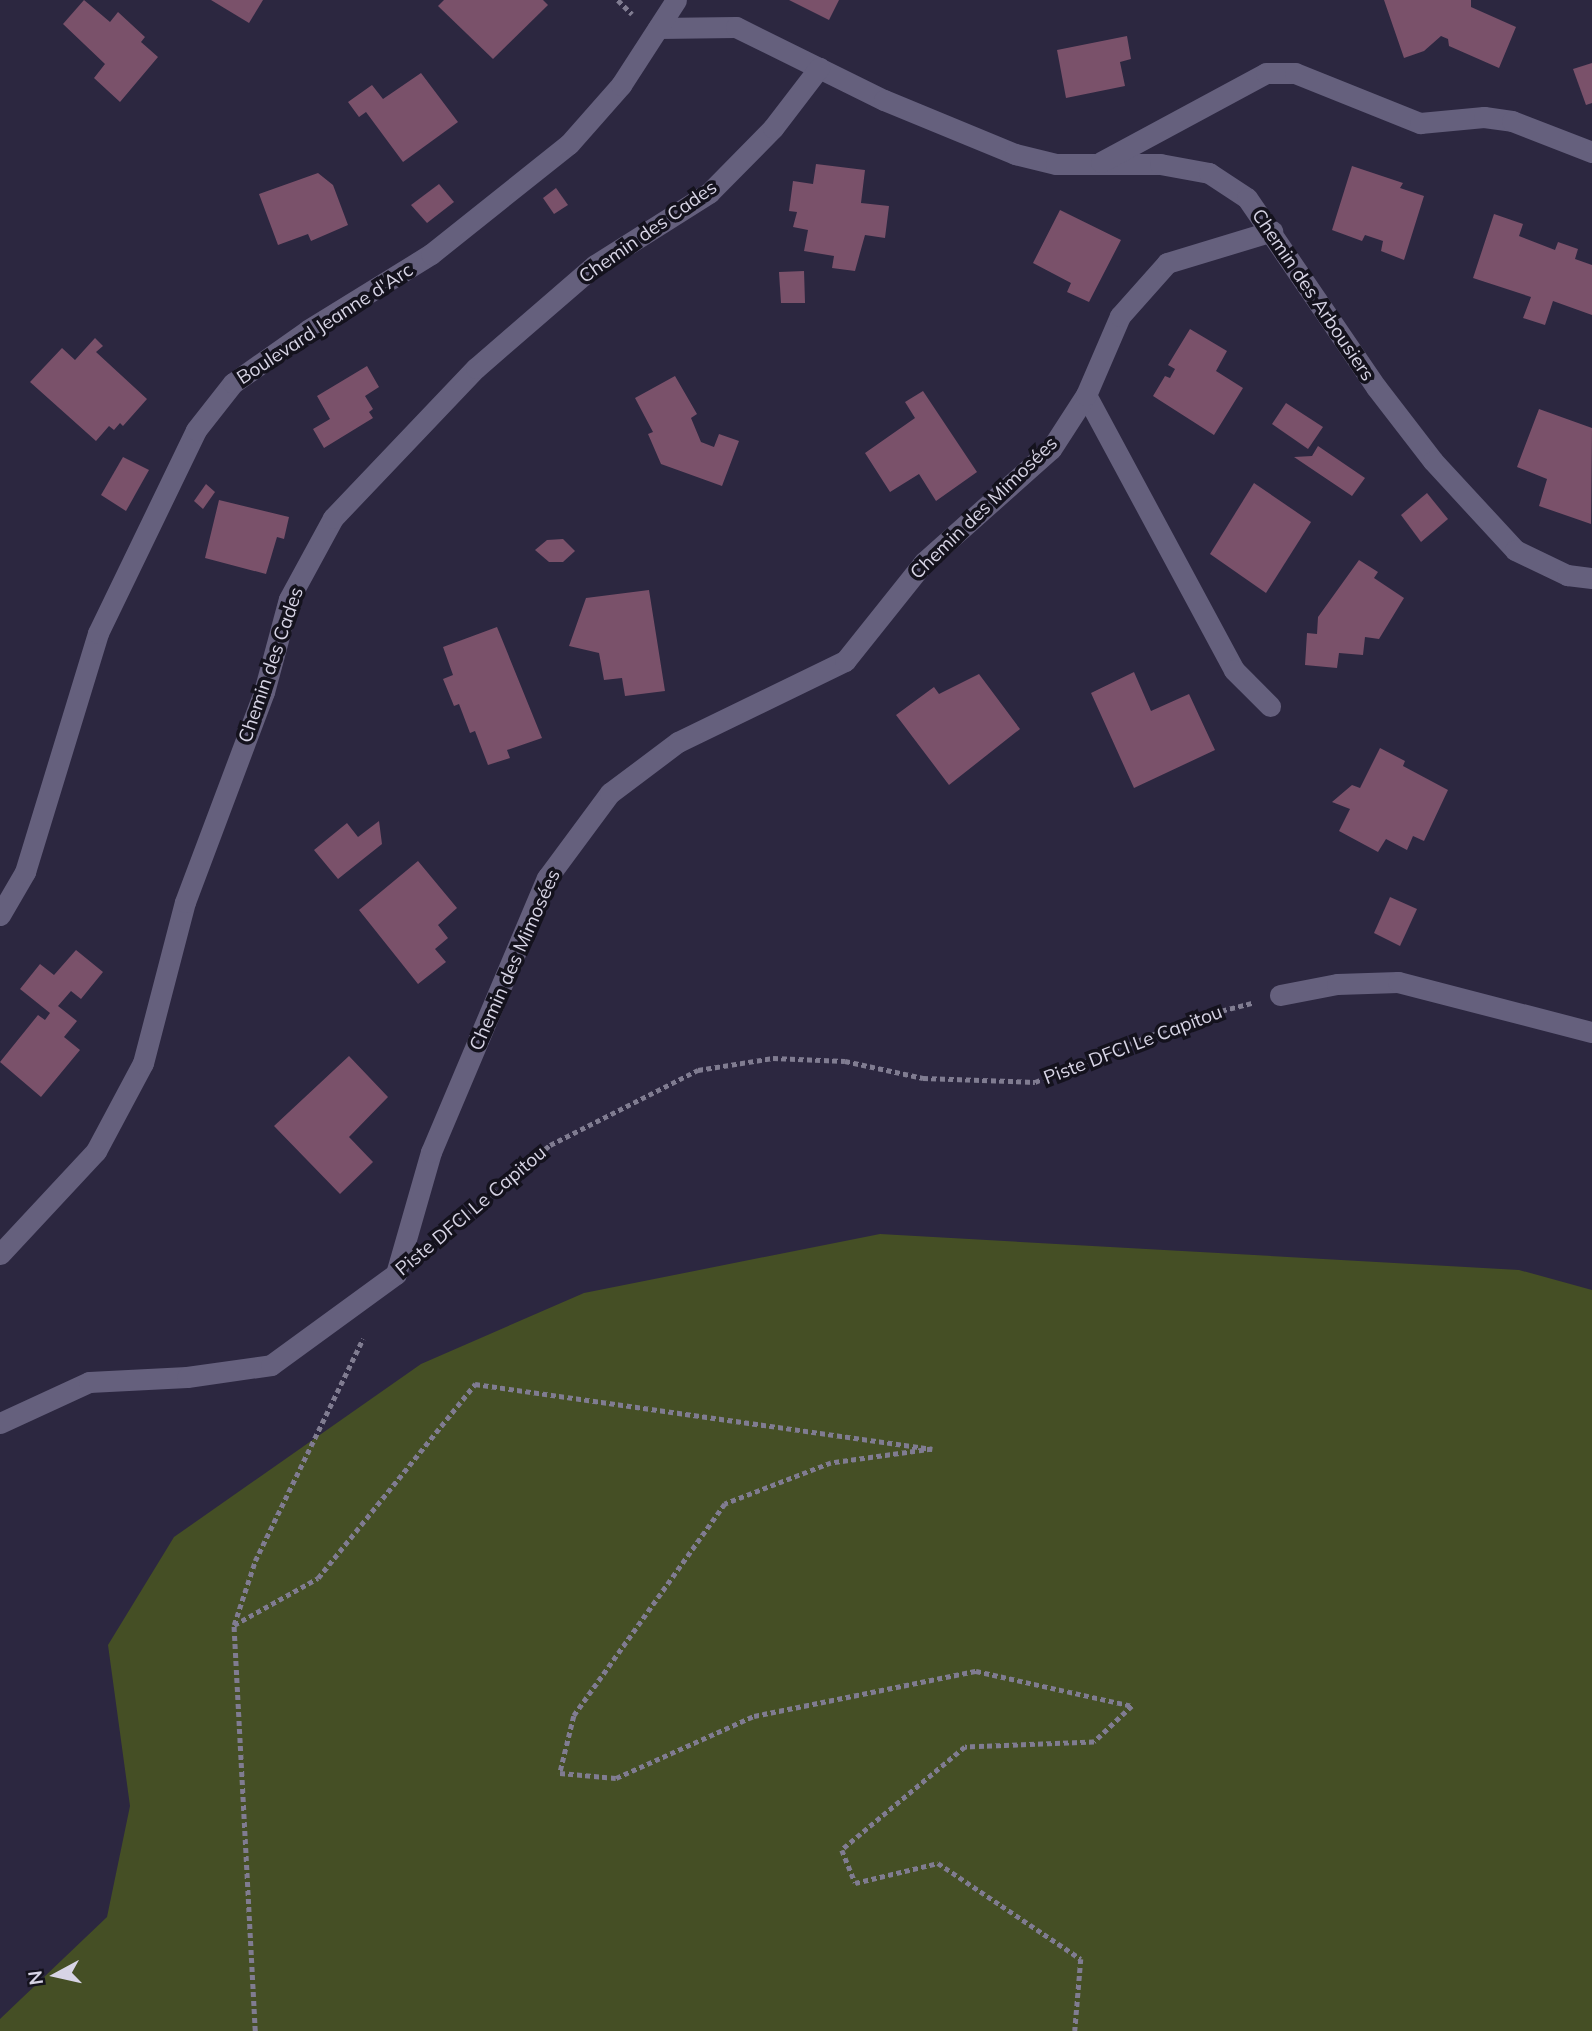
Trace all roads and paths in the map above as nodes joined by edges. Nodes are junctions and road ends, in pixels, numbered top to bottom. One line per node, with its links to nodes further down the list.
1 (676, 0): 2 (street, Boulevard Jeanne d'Arc)
2 (658, 28): 3 (street, Chemin des Arbousiers); 10 (street, Boulevard Jeanne d'Arc)
3 (819, 68): 5 (street, Chemin des Arbousiers); 14 (street, Chemin des Cades)
4 (1592, 152): 5 (street)
5 (1100, 163): 6 (street, Chemin des Arbousiers)
6 (1272, 231): 7 (street, Chemin des Mimosées); 8 (street, Chemin des Arbousiers)
7 (1086, 395): 9 (street); 15 (street, Chemin des Mimosées)
8 (1592, 578)
9 (1270, 706)
10 (0, 915)
11 (1280, 995): 12 (street); 13 (path, Piste DFCI Le Capitou)
12 (1592, 1032)
13 (439, 1238)
14 (0, 1254)
15 (396, 1274): 17 (street, Piste DFCI Le Capitou)
16 (366, 1334): 18 (path)
17 (0, 1423)
18 (234, 1625): 19 (path); 20 (path)
19 (255, 2031)
20 (1075, 2031)

